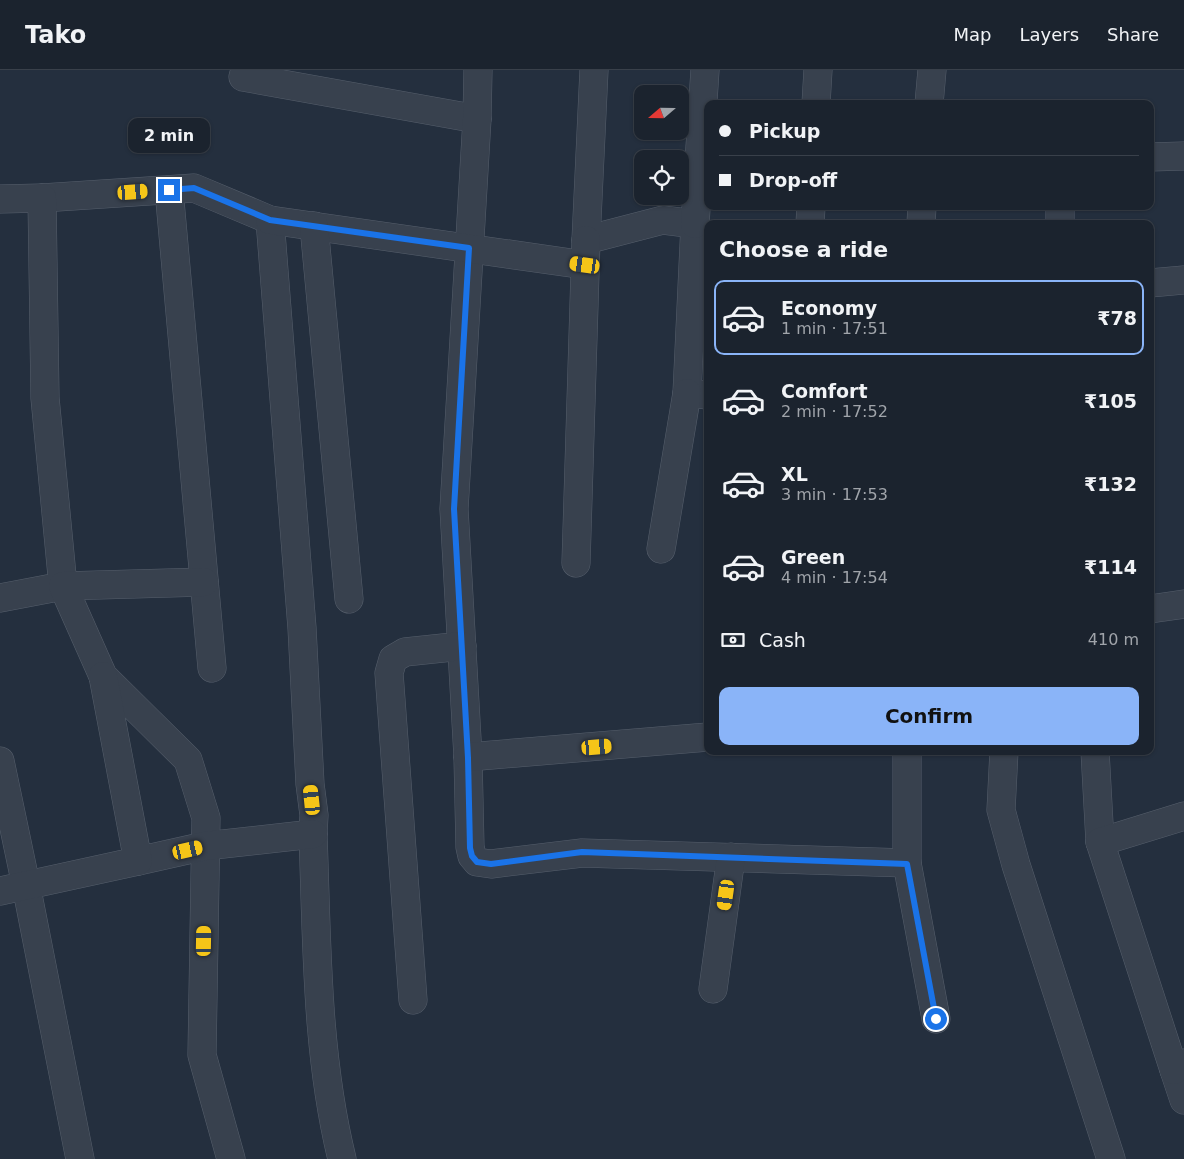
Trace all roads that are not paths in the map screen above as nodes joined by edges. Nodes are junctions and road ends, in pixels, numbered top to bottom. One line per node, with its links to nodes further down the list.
1 (245, 70): 9 (street)
2 (478, 70): 9 (street)
3 (594, 70): 19 (street)
4 (705, 70): 16 (street)
5 (818, 70): 7 (street)
6 (932, 70): 8 (street)
7 (816, 100)
8 (929, 100)
9 (476, 119): 18 (street)
10 (1184, 156): 11 (street)
11 (1154, 157)
12 (169, 190): 13 (street); 15 (street); 25 (street)
13 (42, 198): 14 (street); 26 (street)
14 (0, 199)
15 (270, 220): 17 (street); 41 (street)
16 (695, 224): 19 (street); 22 (street)
17 (314, 226): 18 (street); 28 (street)
18 (469, 248): 19 (street); 31 (street)
19 (586, 252): 24 (street)
20 (1184, 280): 21 (street)
21 (1154, 284)
22 (697, 394): 23 (street)
23 (661, 549)
24 (576, 563)
25 (204, 582): 26 (street); 32 (street)
26 (63, 586): 27 (street); 33 (street)
27 (0, 598)
28 (349, 599)
29 (1184, 604): 30 (street)
30 (1154, 608)
31 (462, 646): 38 (street); 50 (street)
32 (212, 668)
33 (103, 676): 43 (street); 45 (street)
34 (704, 737): 38 (street)
35 (907, 755): 46 (street)
36 (1004, 755): 57 (street)
37 (1095, 755): 42 (street)
38 (468, 758): 44 (street)
39 (0, 761): 47 (street)
40 (1184, 816): 42 (street)
41 (312, 834): 43 (street); 56 (street)
42 (1100, 842): 52 (street)
43 (205, 846): 45 (street); 55 (street)
44 (731, 857): 46 (street); 49 (street)
45 (138, 861): 47 (street)
46 (907, 864): 51 (street)
47 (26, 885): 48 (street); 54 (street)
48 (0, 890)
49 (713, 989)
50 (413, 1000)
51 (936, 1019)
52 (1179, 1066): 53 (street)
53 (1184, 1100)
54 (80, 1159)
55 (231, 1159)
56 (342, 1159)
57 (1111, 1159)

